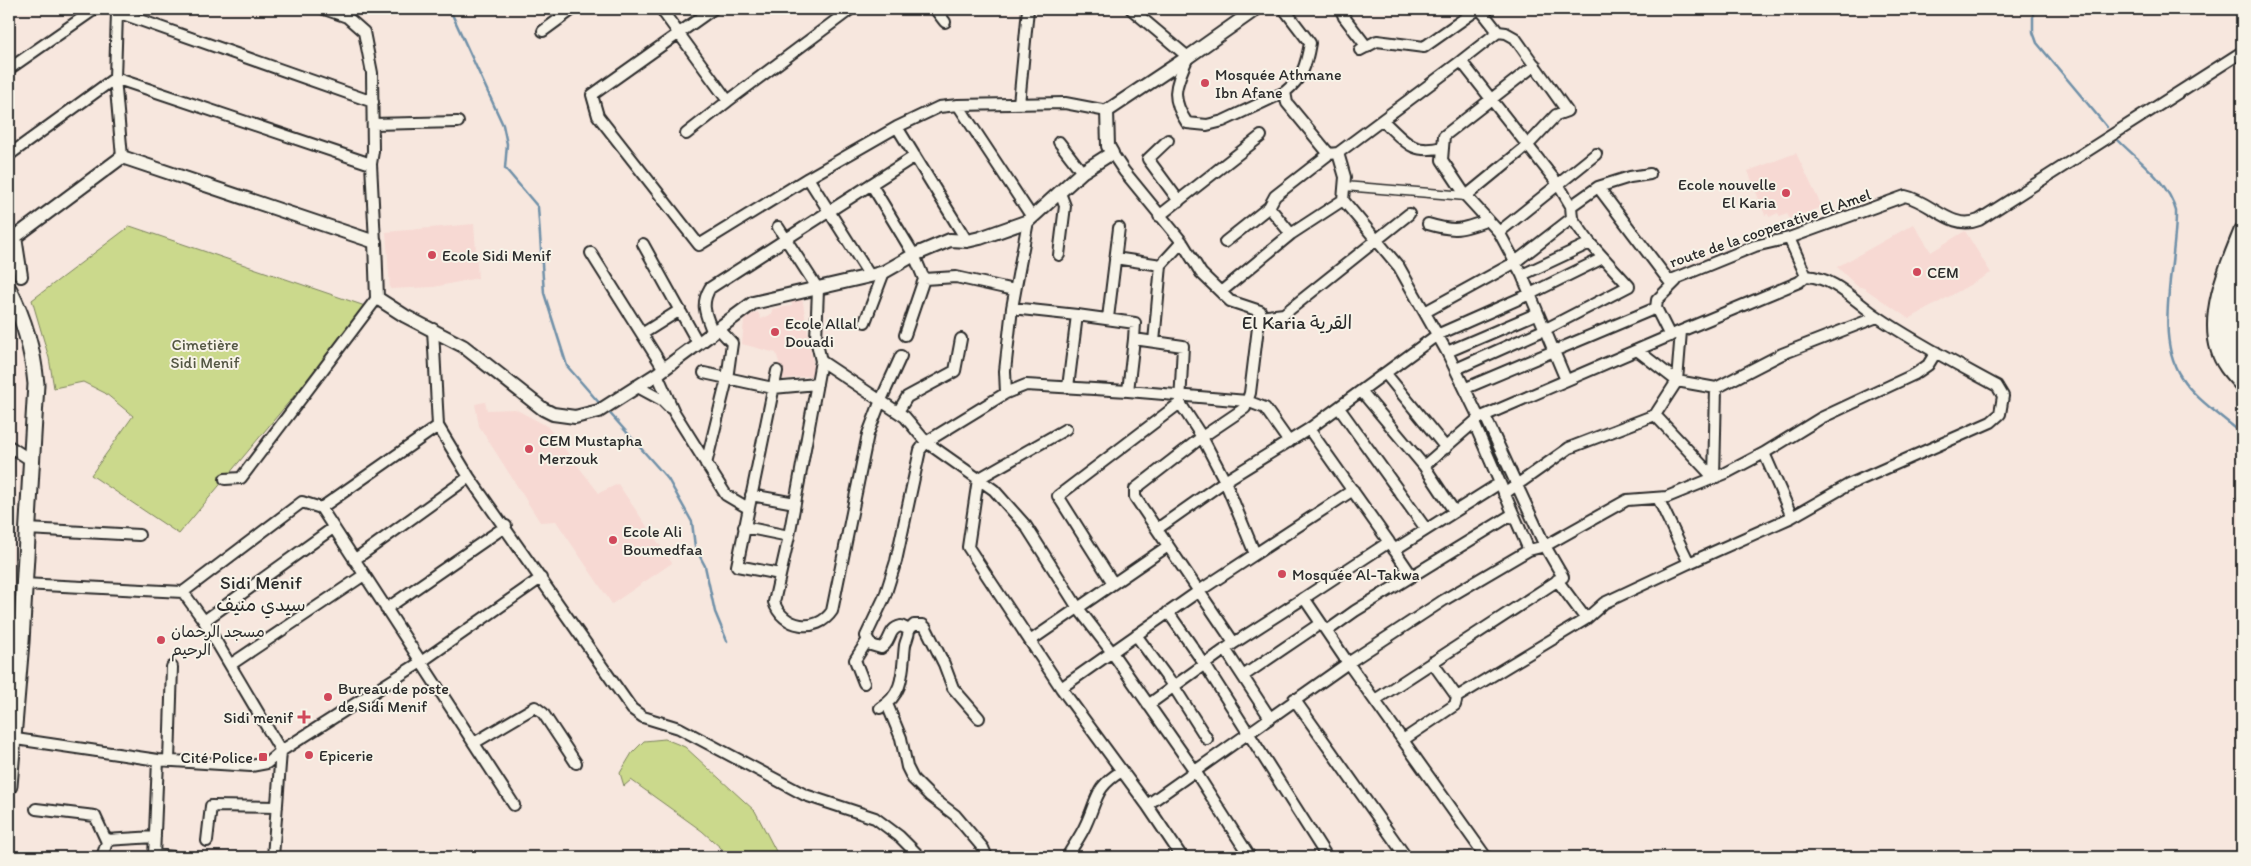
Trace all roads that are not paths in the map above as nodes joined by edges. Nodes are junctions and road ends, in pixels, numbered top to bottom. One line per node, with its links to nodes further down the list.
1 (95, 9): 23 (street)
2 (324, 9): 28 (street)
3 (573, 9): 16 (street)
4 (661, 9): 18 (street)
5 (714, 9): 18 (street)
6 (851, 9): 27 (street)
7 (935, 9): 15 (street)
8 (1028, 9): 29 (street)
9 (1131, 9): 20 (street)
10 (1256, 9): 20 (street)
11 (1284, 9): 25 (street)
12 (1342, 9): 13 (street)
13 (1479, 9): 17 (street)
14 (114, 10): 24 (street); 28 (street)
15 (945, 22)
16 (543, 31)
17 (1498, 32): 21 (street); 22 (street)
18 (680, 34): 27 (street); 53 (street)
19 (2242, 52): 77 (street, route de la cooperative El Amel)
20 (1188, 57): 25 (street); 31 (street)
21 (1461, 61): 26 (street); 32 (street)
22 (1535, 65): 26 (street); 40 (street)
23 (9, 69)
24 (115, 78): 46 (street); 48 (street); 50 (street)
25 (1286, 92): 44 (street)
26 (1491, 100): 40 (street); 41 (street)
27 (728, 101): 36 (street)
28 (372, 102): 34 (street)
29 (1019, 104): 30 (street); 31 (street)
30 (958, 105): 35 (street); 68 (street)
31 (1107, 111): 43 (street)
32 (1383, 121): 42 (street); 44 (street)
33 (458, 122): 34 (street)
34 (373, 124): 50 (street)
35 (898, 127): 47 (street); 53 (street)
36 (686, 134)
37 (1261, 136): 60 (street)
38 (1168, 140): 60 (street)
39 (1059, 142): 51 (street)
40 (1527, 146): 55 (street); 59 (street)
41 (1443, 147): 42 (street); 49 (street)
42 (1429, 150): 49 (street)
43 (1112, 153): 51 (street); 66 (street)
44 (1334, 153): 56 (street); 63 (street)
45 (1596, 154): 55 (street)
46 (9, 155)
47 (915, 156): 54 (street); 80 (street)
48 (122, 157): 75 (street); 81 (street)
49 (1442, 160): 59 (street)
50 (371, 164): 81 (street)
51 (1082, 172): 58 (street)
52 (1650, 174): 57 (street)
53 (808, 178): 64 (street)
54 (871, 184): 64 (street); 87 (street)
55 (1558, 184): 62 (street); 74 (street)
56 (1344, 186): 59 (street); 61 (street)
57 (1598, 187): 62 (street); 100 (street, route de la cooperative El Amel)
58 (1060, 193): 68 (street); 88 (street)
59 (1466, 196): 69 (street)
60 (1180, 200): 66 (street)
61 (1343, 200): 76 (street); 79 (street)
62 (1571, 206): 67 (street)
63 (1269, 207): 76 (street); 83 (street)
64 (830, 211): 78 (street); 97 (street)
65 (1409, 214): 79 (street)
66 (1159, 216): 82 (street)
67 (1572, 218): 84 (street); 91 (street)
68 (1030, 219): 80 (street); 102 (street)
69 (1488, 220): 70 (street); 74 (street)
70 (1428, 224)
71 (778, 227): 78 (street)
72 (1119, 228): 89 (street)
73 (2242, 231): 145 (main road)
74 (1499, 232): 91 (street)
75 (12, 233): 96 (street)
76 (1291, 234): 103 (street)
77 (1788, 238): 98 (street); 100 (street, route de la cooperative El Amel)
78 (786, 239): 101 (street); 119 (street)
79 (1377, 240): 110 (street); 113 (street)
80 (967, 241): 87 (street)
81 (376, 242): 106 (street)
82 (1182, 242): 92 (street); 103 (street)
83 (1225, 242)
84 (1590, 243): 90 (street); 95 (street)
85 (643, 244): 109 (street)
86 (591, 253): 121 (street)
87 (914, 255): 94 (street); 99 (street)
88 (1059, 255)
89 (1115, 258): 92 (street); 115 (street)
90 (1603, 258): 105 (street); 118 (street)
91 (1514, 263): 95 (street); 110 (street)
92 (1160, 264): 127 (street)
93 (2242, 264): 135 (main road)
94 (884, 272): 97 (street); 116 (street)
95 (1522, 275): 105 (street)
96 (21, 276): 104 (street)
97 (870, 276): 101 (street)
98 (1806, 276): 114 (street); 120 (street)
99 (924, 279): 102 (street); 122 (street)
100 (1676, 281): 108 (street)
101 (818, 289): 119 (street); 134 (street)
102 (1014, 290): 107 (street)
103 (1222, 291): 113 (street)
104 (10, 292): 171 (main road)
105 (1530, 294): 111 (street); 123 (street)
106 (377, 298): 117 (street); 176 (street)
107 (1012, 308): 112 (street); 153 (street)
108 (1656, 308): 124 (street); 130 (street)
109 (680, 310): 121 (street); 128 (street)
110 (1425, 312): 123 (street)
111 (1538, 313): 118 (street); 131 (street)
112 (1077, 315): 115 (street); 147 (street)
113 (1260, 317): 156 (street)
114 (1877, 317): 132 (street); 150 (street)
115 (1108, 318): 125 (street)
116 (865, 322)
117 (433, 329): 146 (street); 162 (street)
118 (1546, 329): 130 (street); 136 (street)
119 (716, 331): 128 (street); 141 (street)
120 (1681, 331): 124 (street); 143 (street)
121 (642, 334): 138 (street)
122 (906, 335)
123 (1437, 335): 131 (street); 140 (street)
124 (1670, 336): 129 (street)
125 (1134, 339): 127 (street); 151 (street)
126 (961, 340): 159 (street)
127 (1154, 342): 154 (street)
128 (698, 343): 138 (street)
129 (1637, 350): 142 (street); 143 (street)
130 (1554, 351): 142 (street); 149 (street)
131 (1447, 352): 136 (street)
132 (1936, 352): 170 (street); 190 (street)
133 (902, 356): 155 (street)
134 (821, 361): 144 (street); 155 (street)
135 (2242, 367)
136 (1456, 369): 149 (street)
137 (777, 371): 148 (street)
138 (660, 372): 146 (street); 158 (street)
139 (704, 373): 141 (street)
140 (1386, 374): 152 (street); 169 (street)
141 (727, 379): 148 (street); 172 (street)
142 (1566, 380): 161 (street)
143 (1677, 381): 150 (street); 160 (street)
144 (817, 384): 148 (street); 185 (street)
145 (2242, 384)
146 (636, 386): 158 (street)
147 (1068, 387): 151 (street); 153 (street)
148 (773, 388): 182 (street)
149 (1466, 388): 161 (street)
150 (1716, 388): 175 (street)
151 (1128, 391): 154 (street)
152 (1362, 392): 157 (street); 173 (street)
153 (1006, 393): 166 (street)
154 (1180, 399): 156 (street); 165 (street); 211 (street)
155 (881, 400): 159 (street); 206 (street)
156 (1247, 401): 165 (street); 167 (street)
157 (1339, 408): 164 (street); 195 (street)
158 (674, 412): 172 (street)
159 (898, 412): 166 (street)
160 (1655, 415): 175 (street); 180 (street)
161 (1479, 419): 169 (street); 179 (street); 180 (street)
162 (438, 426): 174 (street); 186 (street)
163 (1066, 429): 177 (street)
164 (1310, 429): 167 (street); 181 (street)
165 (1202, 437): 178 (street); 196 (street)
166 (926, 442): 177 (street); 224 (street)
167 (1289, 442): 178 (street)
168 (9, 446): 171 (street)
169 (1446, 448): 173 (street)
170 (1764, 453): 175 (street); 190 (street)
171 (32, 460): 194 (main road)
172 (706, 464): 187 (street)
173 (1424, 466): 188 (street)
174 (469, 477): 191 (street); 204 (street)
175 (1714, 478): 184 (street)
176 (225, 479)
177 (978, 479): 216 (street); 225 (street)
178 (1226, 481): 196 (street); 203 (street)
179 (1500, 483): 183 (street); 188 (street)
180 (1516, 486): 183 (street); 199 (street)
181 (1352, 490): 201 (street); 203 (street)
182 (751, 494): 185 (street); 187 (street)
183 (1504, 494): 189 (street)
184 (1658, 498): 199 (street); 205 (street)
185 (795, 503): 198 (street)
186 (321, 508): 193 (street); 214 (street)
187 (748, 508): 192 (street)
188 (1454, 511): 195 (street)
189 (1513, 514): 202 (street); 208 (street)
190 (1792, 517): 205 (street)
191 (506, 526): 209 (street); 217 (street)
192 (744, 527): 198 (street); 206 (street)
193 (334, 528): 204 (street); 220 (street)
194 (27, 529): 197 (street); 212 (main road)
195 (1426, 529): 201 (street)
196 (1157, 530): 200 (street)
197 (139, 536)
198 (790, 536): 206 (street)
199 (1544, 545): 202 (street); 210 (street)
200 (1168, 546): 211 (street); 213 (street)
201 (1392, 546): 208 (street); 215 (street)
202 (1529, 550): 231 (street)
203 (1255, 554): 213 (street)
204 (354, 560): 207 (street)
205 (1689, 563): 219 (street)
206 (780, 574)
207 (364, 575): 217 (street); 233 (street)
208 (1412, 576): 221 (street)
209 (541, 578): 229 (street); 268 (street)
210 (1557, 580): 219 (street); 230 (street)
211 (1113, 583): 216 (street)
212 (23, 584): 214 (street); 246 (main road)
213 (1199, 591): 218 (street); 226 (street)
214 (183, 592): 220 (street)
215 (1304, 598): 221 (street); 226 (street)
216 (1078, 608): 225 (street); 228 (street)
217 (386, 609): 229 (street)
218 (1168, 612): 223 (street); 232 (street)
219 (1586, 618): 239 (street)
220 (204, 622): 233 (street)
221 (1324, 627): 231 (street); 235 (street)
222 (908, 630): 224 (street); 243 (street); 269 (street)
223 (1136, 635): 228 (street); 237 (street)
224 (867, 641): 236 (street)
225 (1030, 641): 238 (street)
226 (1234, 643): 227 (street)
227 (1225, 649): 232 (street); 235 (street)
228 (1111, 651): 238 (street); 242 (street)
229 (421, 662): 249 (street); 250 (street)
230 (1432, 662): 239 (street); 241 (street)
231 (1348, 663): 240 (street); 241 (street)
232 (1205, 664): 237 (street); 245 (street)
233 (230, 665): 250 (street)
234 (172, 667): 252 (street)
235 (1243, 676): 244 (street)
236 (864, 683)
237 (1174, 687): 242 (street); 247 (street)
238 (1061, 688): 254 (street)
239 (1457, 697): 248 (street)
240 (1294, 699): 244 (street); 274 (street)
241 (1375, 700): 248 (street)
242 (1148, 705): 255 (street)
243 (979, 718)
244 (1270, 718): 245 (street)
245 (1249, 732): 255 (street); 273 (street)
246 (11, 738): 251 (street); 256 (main road)
247 (1207, 739)
248 (1403, 740): 275 (street)
249 (474, 743): 253 (street); 257 (street)
250 (281, 751): 252 (street); 259 (street)
251 (158, 760): 252 (street); 261 (street)
252 (169, 761)
253 (576, 764)
254 (1122, 771): 258 (street); 270 (street)
255 (1195, 771): 258 (street); 272 (street)
256 (9, 786)
257 (514, 805)
258 (1147, 805): 271 (street)
259 (277, 807): 263 (street); 267 (street)
260 (36, 809): 262 (street)
261 (155, 837): 262 (street); 264 (street)
262 (108, 839): 265 (street)
263 (207, 841)
264 (154, 856): 266 (street)
265 (102, 857)
266 (174, 857)
267 (273, 857)
268 (920, 857)
269 (987, 857)
270 (1066, 857)
271 (1182, 857)
272 (1250, 857)
273 (1327, 857)
274 (1406, 857)
275 (1486, 857)

